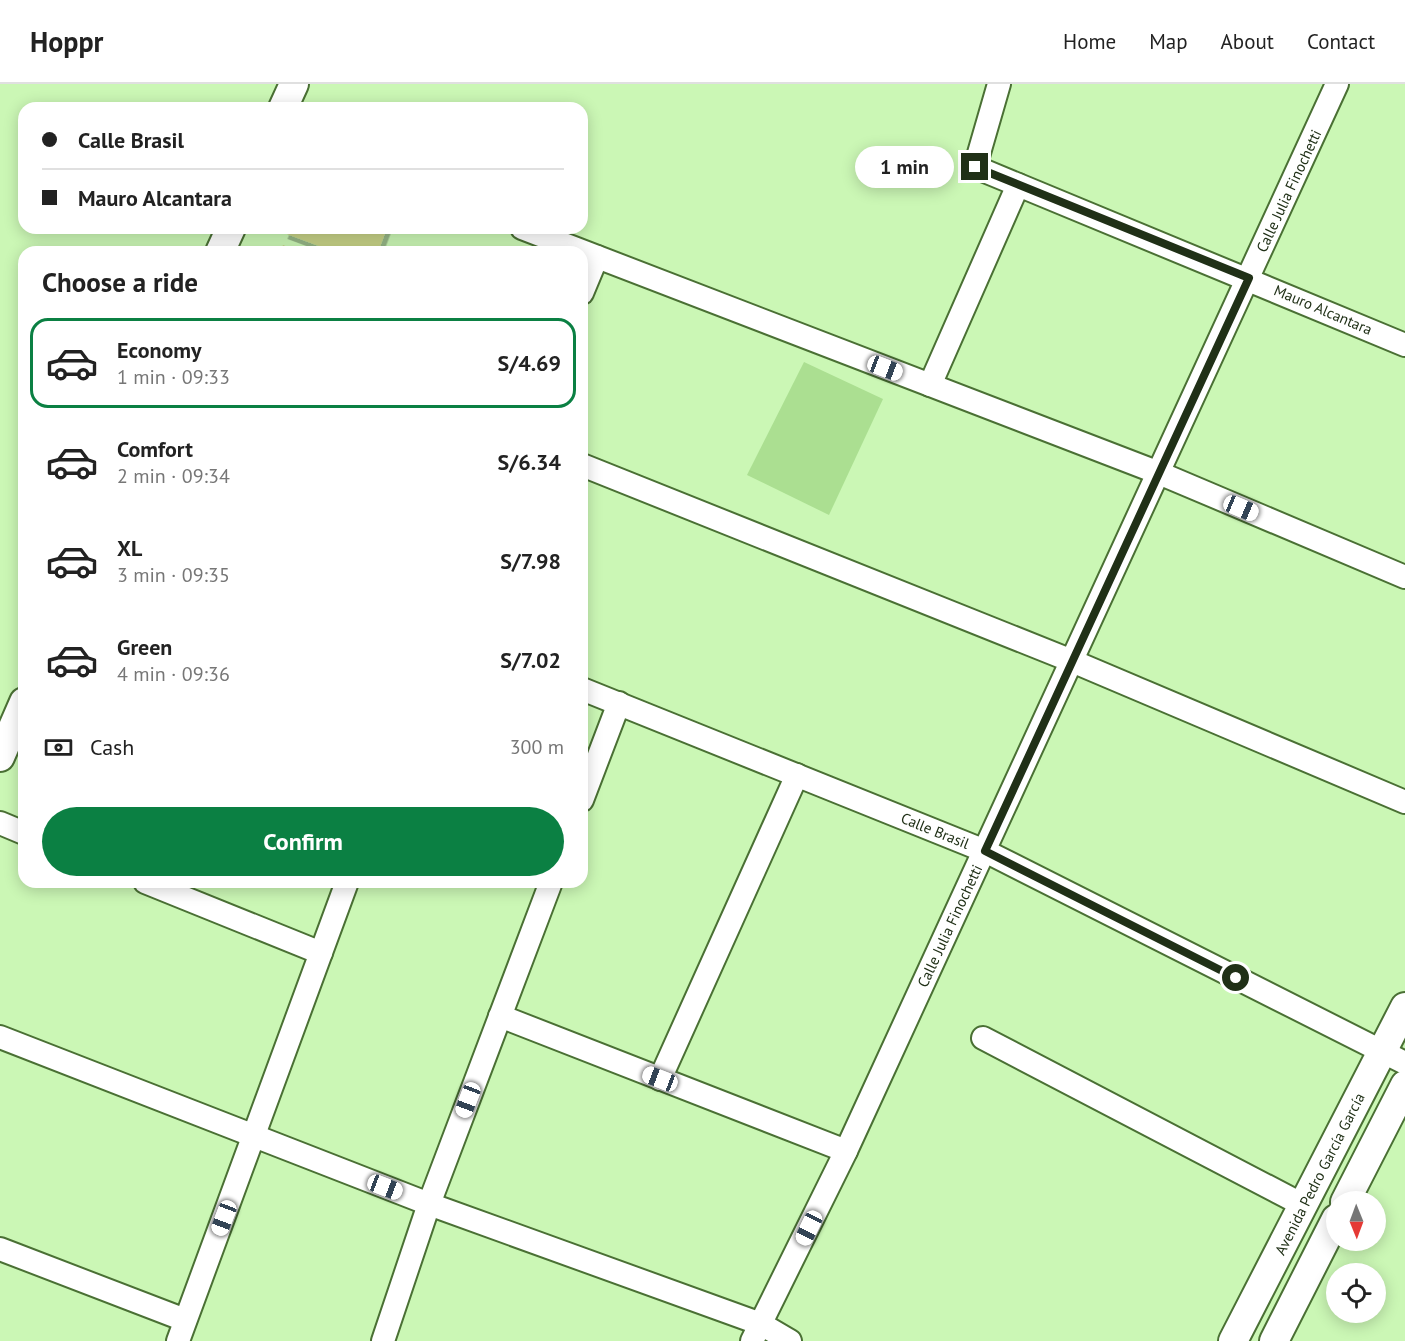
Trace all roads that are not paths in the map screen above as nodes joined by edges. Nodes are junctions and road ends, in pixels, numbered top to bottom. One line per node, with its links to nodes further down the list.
1 (294, 84): 4 (street)
2 (999, 84): 5 (street, Mauro Alcantara)
3 (1337, 84): 10 (street, Calle Julia Finochetti)
4 (286, 102)
5 (1018, 185): 10 (street, Mauro Alcantara); 13 (street)
6 (538, 234): 7 (street)
7 (569, 246)
8 (588, 254): 9 (street)
9 (597, 257): 11 (street); 13 (street)
10 (1249, 278): 12 (street, Mauro Alcantara); 15 (street, Calle Julia Finochetti)
11 (588, 279)
12 (1405, 345)
13 (930, 385): 15 (street)
14 (588, 467): 17 (street)
15 (1159, 473): 16 (street); 17 (street, Calle Julia Finochetti)
16 (1405, 577)
17 (1072, 661): 24 (street); 27 (street, Calle Julia Finochetti)
18 (588, 691): 19 (street, Calle Brasil)
19 (619, 704): 22 (street, Calle Brasil); 23 (street)
20 (18, 716): 21 (street)
21 (0, 757)
22 (797, 776): 27 (street, Calle Brasil); 37 (street)
23 (588, 784)
24 (1405, 802)
25 (0, 823): 26 (street)
26 (18, 830)
27 (985, 851): 36 (street, Calle Brasil); 40 (street, Calle Julia Finochetti)
28 (161, 888): 31 (street)
29 (345, 888): 31 (street)
30 (549, 888): 33 (street)
31 (321, 953): 39 (street)
32 (1405, 1007): 36 (street, Avenida Pedro García García)
33 (500, 1016): 37 (street); 42 (street)
34 (0, 1037): 39 (street)
35 (983, 1038): 43 (street)
36 (1394, 1057): 43 (street, Avenida Pedro García García)
37 (660, 1079): 40 (street)
38 (1405, 1085): 41 (street)
39 (255, 1136): 42 (street); 46 (street)
40 (846, 1151): 47 (street, Calle Julia Finochetti)
41 (1352, 1191)
42 (429, 1204): 47 (street); 49 (street)
43 (1303, 1205): 51 (street, Avenida Pedro García García)
44 (1326, 1239): 52 (street)
45 (0, 1249): 46 (street)
46 (186, 1320): 48 (street)
47 (757, 1333): 50 (street)
48 (178, 1341)
49 (383, 1341)
50 (790, 1341)
51 (1233, 1341)
52 (1274, 1341)

